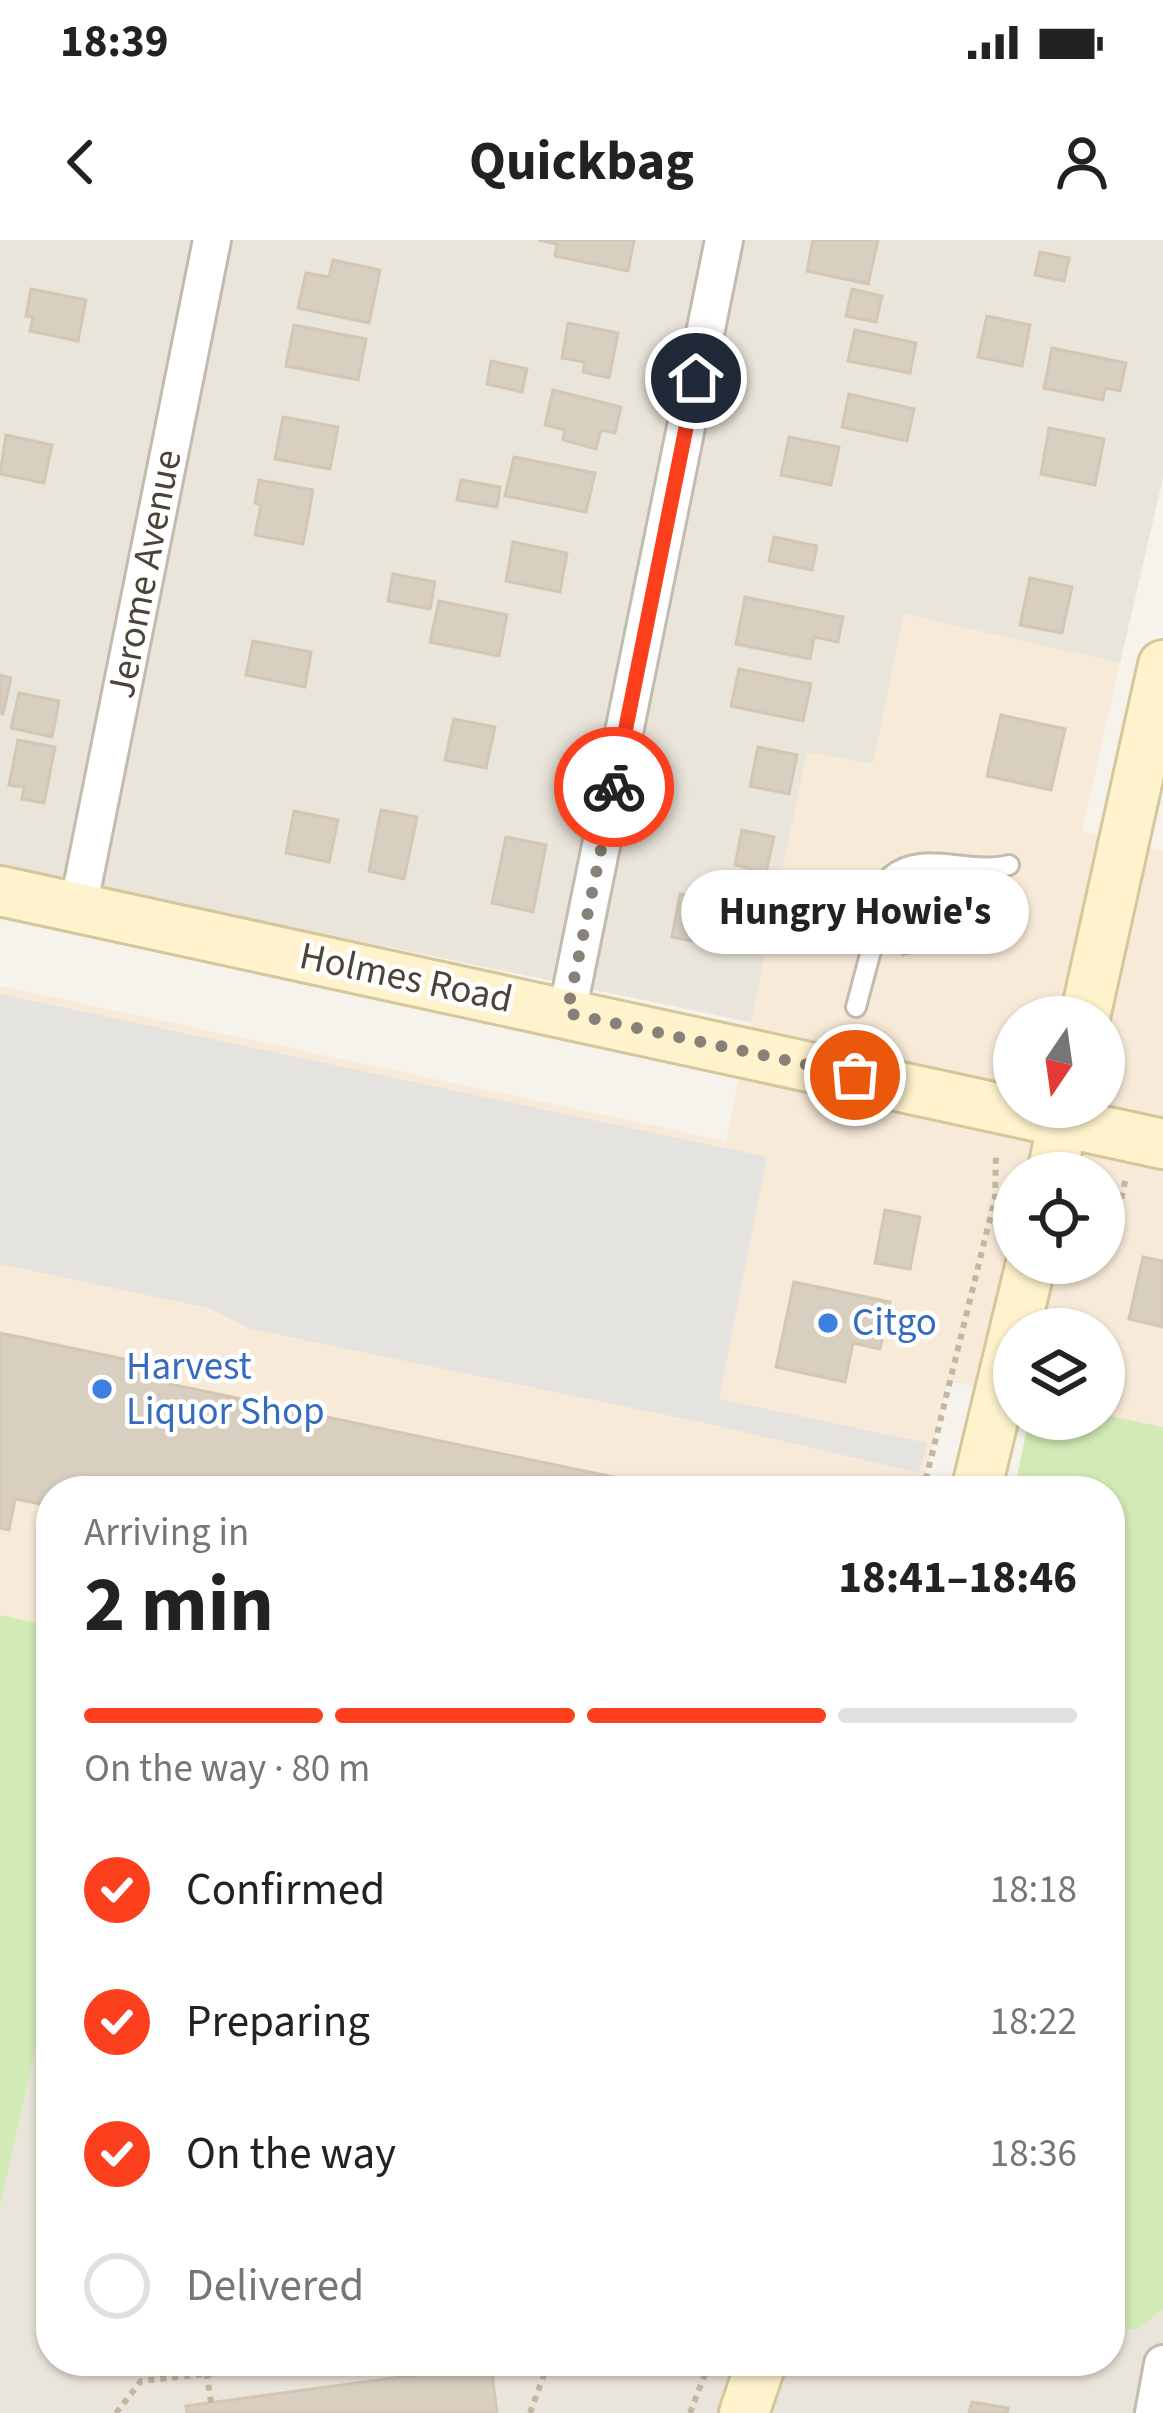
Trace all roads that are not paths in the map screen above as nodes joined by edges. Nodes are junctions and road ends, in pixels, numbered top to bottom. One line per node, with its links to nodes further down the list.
1 (212, 240): 6 (street, Jerome Avenue)
2 (724, 240): 9 (street)
3 (1163, 665): 7 (main road)
4 (1009, 865): 8 (lane)
5 (0, 891): 6 (main road, Holmes Road)
6 (78, 908): 9 (main road, Holmes Road)
7 (1090, 996)
8 (856, 1007)
9 (567, 1013): 10 (main road, Holmes Road)
10 (993, 1100)
11 (1110, 1128): 12 (main road, Holmes Road)
12 (1163, 1144)
13 (993, 1419): 14 (main road)
14 (980, 1476)
15 (1163, 2364): 18 (street)
16 (757, 2376): 17 (main road)
17 (744, 2413)
18 (1154, 2413)

